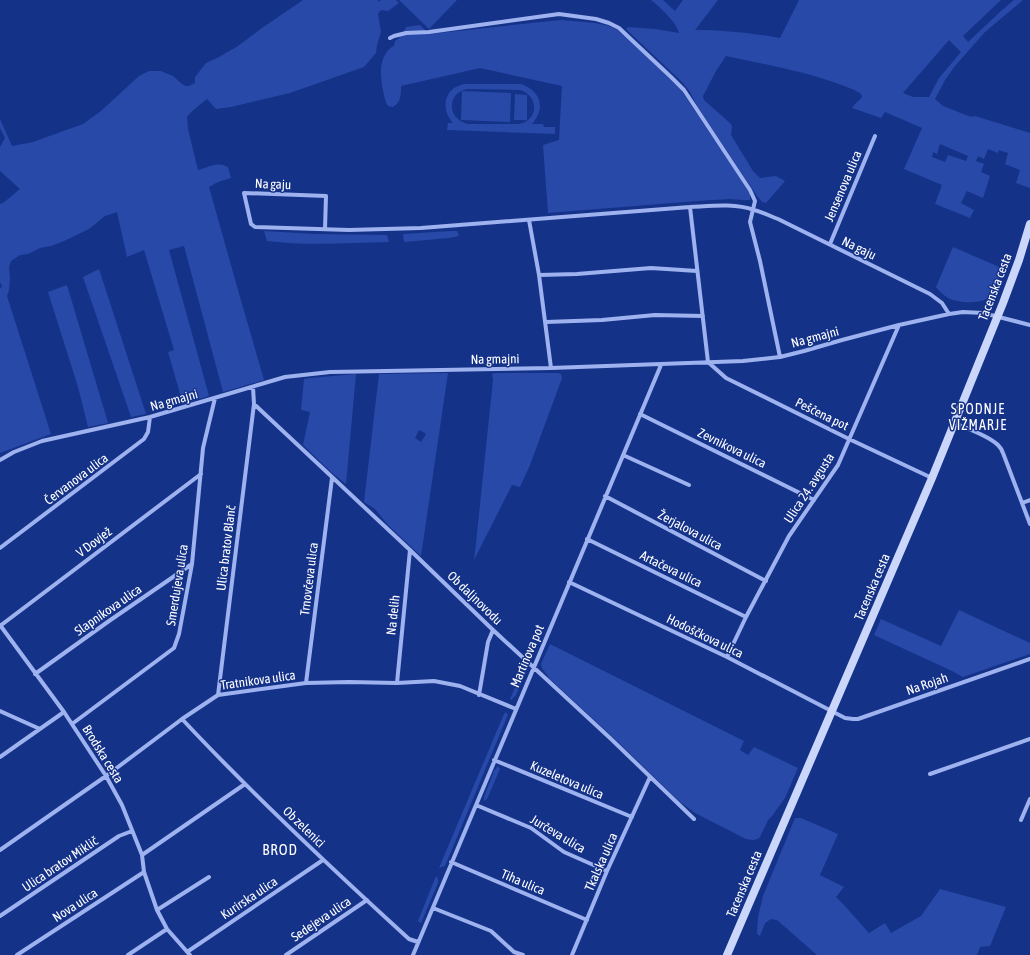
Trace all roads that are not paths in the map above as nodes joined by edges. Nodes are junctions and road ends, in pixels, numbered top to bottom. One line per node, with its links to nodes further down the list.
1 (390, 38): 4 (street)
2 (875, 136): 8 (street, Jensenova ulica)
3 (690, 207): 4 (street, Na gaju); 5 (street, Na gaju); 9 (street)
4 (753, 209): 8 (street, Na gaju); 17 (street)
5 (529, 220): 7 (street, Na gaju); 10 (street)
6 (1030, 224): 13 (main road, Tacenska cesta)
7 (325, 230): 7 (street, Na gaju)
8 (830, 244): 11 (street, Na gaju)
9 (697, 271): 10 (street); 12 (street)
10 (539, 275): 14 (street)
11 (949, 314): 13 (street, Na gmajni); 15 (street, Na gmajni)
12 (703, 316): 14 (street); 18 (street)
13 (998, 316): 16 (street, Na gmajni); 26 (main road, Tacenska cesta)
14 (546, 322): 20 (street)
15 (899, 325): 17 (street, Na gmajni); 27 (street, Ulica 24. avgusta)
16 (1030, 325)
17 (780, 357): 18 (street, Na gmajni)
18 (708, 362): 19 (street, Na gmajni); 27 (street, Peščena pot)
19 (661, 365): 20 (street, Na gmajni); 24 (street, Martinova pot)
20 (551, 368): 21 (street, Na gmajni)
21 (253, 387): 22 (street, Na gmajni); 23 (street)
22 (215, 398): 25 (street, Na gmajni); 30 (street, Smerdujeva ulica)
23 (254, 404): 31 (street, Ob daljnovodu); 54 (street, Ulica bratov Blanč)
24 (640, 414): 28 (street, Martinova pot); 35 (street, Zevnikova ulica)
25 (150, 417): 29 (street, Na gmajni); 40 (street, Červanova ulica)
26 (954, 423): 32 (main road, Tacenska cesta); 37 (street)
27 (849, 439): 32 (street, Peščena pot); 35 (street, Ulica 24. avgusta)
28 (623, 455): 33 (street); 34 (street, Martinova pot)
29 (0, 460)
30 (201, 474): 42 (street, Smerdujeva ulica); 46 (street, V Dovjež)
31 (332, 478): 41 (street, Ob daljnovodu); 52 (street, Trnovčeva ulica)
32 (932, 478): 58 (main road, Tacenska cesta)
33 (689, 485)
34 (605, 496): 39 (street, Martinova pot); 43 (street, Žerjalova ulica)
35 (814, 500): 43 (street, Ulica 24. avgusta)
36 (1030, 500): 37 (street)
37 (1022, 503): 38 (street)
38 (1030, 524)
39 (587, 539): 44 (street, Martinova pot); 45 (street, Artačeva ulica)
40 (0, 548)
41 (410, 550): 47 (street, Ob daljnovodu); 53 (street, Na delih)
42 (192, 564): 51 (street, Slapnikova ulica); 61 (street, Smerdujeva ulica)
43 (766, 581): 45 (street, Ulica 24. avgusta)
44 (569, 582): 48 (street, Hodoščkova ulica); 50 (street, Martinova pot)
45 (746, 617): 48 (street, Ulica 24. avgusta)
46 (0, 626): 51 (street, Brodska cesta)
47 (493, 630): 50 (street, Ob daljnovodu); 55 (street)
48 (727, 657): 58 (street, Hodoščkova ulica)
49 (1030, 659): 58 (street, Na Rojah)
50 (534, 667): 56 (street, Martinova pot); 68 (street, Ob daljnovodu)
51 (35, 674): 59 (street, Brodska cesta)
52 (306, 683): 53 (street, Tratnikova ulica); 54 (street, Tratnikova ulica)
53 (397, 683): 55 (street, Tratnikova ulica)
54 (218, 695): 60 (street, Tratnikova ulica)
55 (479, 695): 56 (street, Tratnikova ulica)
56 (516, 709): 65 (street, Martinova pot)
57 (0, 711): 62 (street)
58 (832, 711): 97 (main road, Tacenska cesta)
59 (64, 712): 61 (street, Brodska cesta); 62 (street)
60 (182, 719): 67 (street, Tratnikova ulica); 69 (street, Ob zelenici)
61 (72, 724): 67 (street, Brodska cesta)
62 (40, 729): 64 (street)
63 (1030, 739): 66 (street)
64 (0, 757)
65 (494, 760): 71 (street, Martinova pot); 72 (street, Kuzeletova ulica)
66 (930, 774)
67 (106, 776): 75 (street, Brodska cesta); 76 (street, Tratnikova ulica)
68 (650, 777): 72 (street, Tkalska ulica); 73 (street, Ob daljnovodu)
69 (245, 784): 77 (street); 78 (street, Ob zelenici)
70 (1030, 799): 74 (street)
71 (476, 805): 79 (street, Martinova pot); 81 (street, Jurčeva ulica)
72 (632, 818): 81 (street, Tkalska ulica)
73 (694, 819)
74 (1021, 820)
75 (132, 831): 77 (street, Brodska cesta); 86 (street, Ulica bratov Miklič)
76 (0, 850)
77 (142, 855): 80 (street, Brodska cesta)
78 (323, 860): 83 (street, Ob zelenici); 90 (street, Kurirska ulica)
79 (452, 862): 84 (street, Martinova pot); 87 (street, Tiha ulica)
80 (144, 872): 85 (street, Brodska cesta); 91 (street, Nova ulica)
81 (607, 872): 87 (street, Tkalska ulica)
82 (209, 877): 85 (street)
83 (367, 900): 89 (street, Ob zelenici); 93 (street, Sedejeva ulica)
84 (433, 908): 89 (street, Martinova pot); 95 (street)
85 (157, 910): 88 (street, Brodska cesta)
86 (0, 916)
87 (587, 920): 96 (street, Tkalska ulica)
88 (167, 929): 90 (street, Brodska cesta); 92 (street)
89 (418, 942): 94 (street, Martinova pot)
90 (188, 954)
91 (16, 955)
92 (128, 955)
93 (286, 955)
94 (413, 955)
95 (523, 955)
96 (572, 955)
97 (727, 955)

